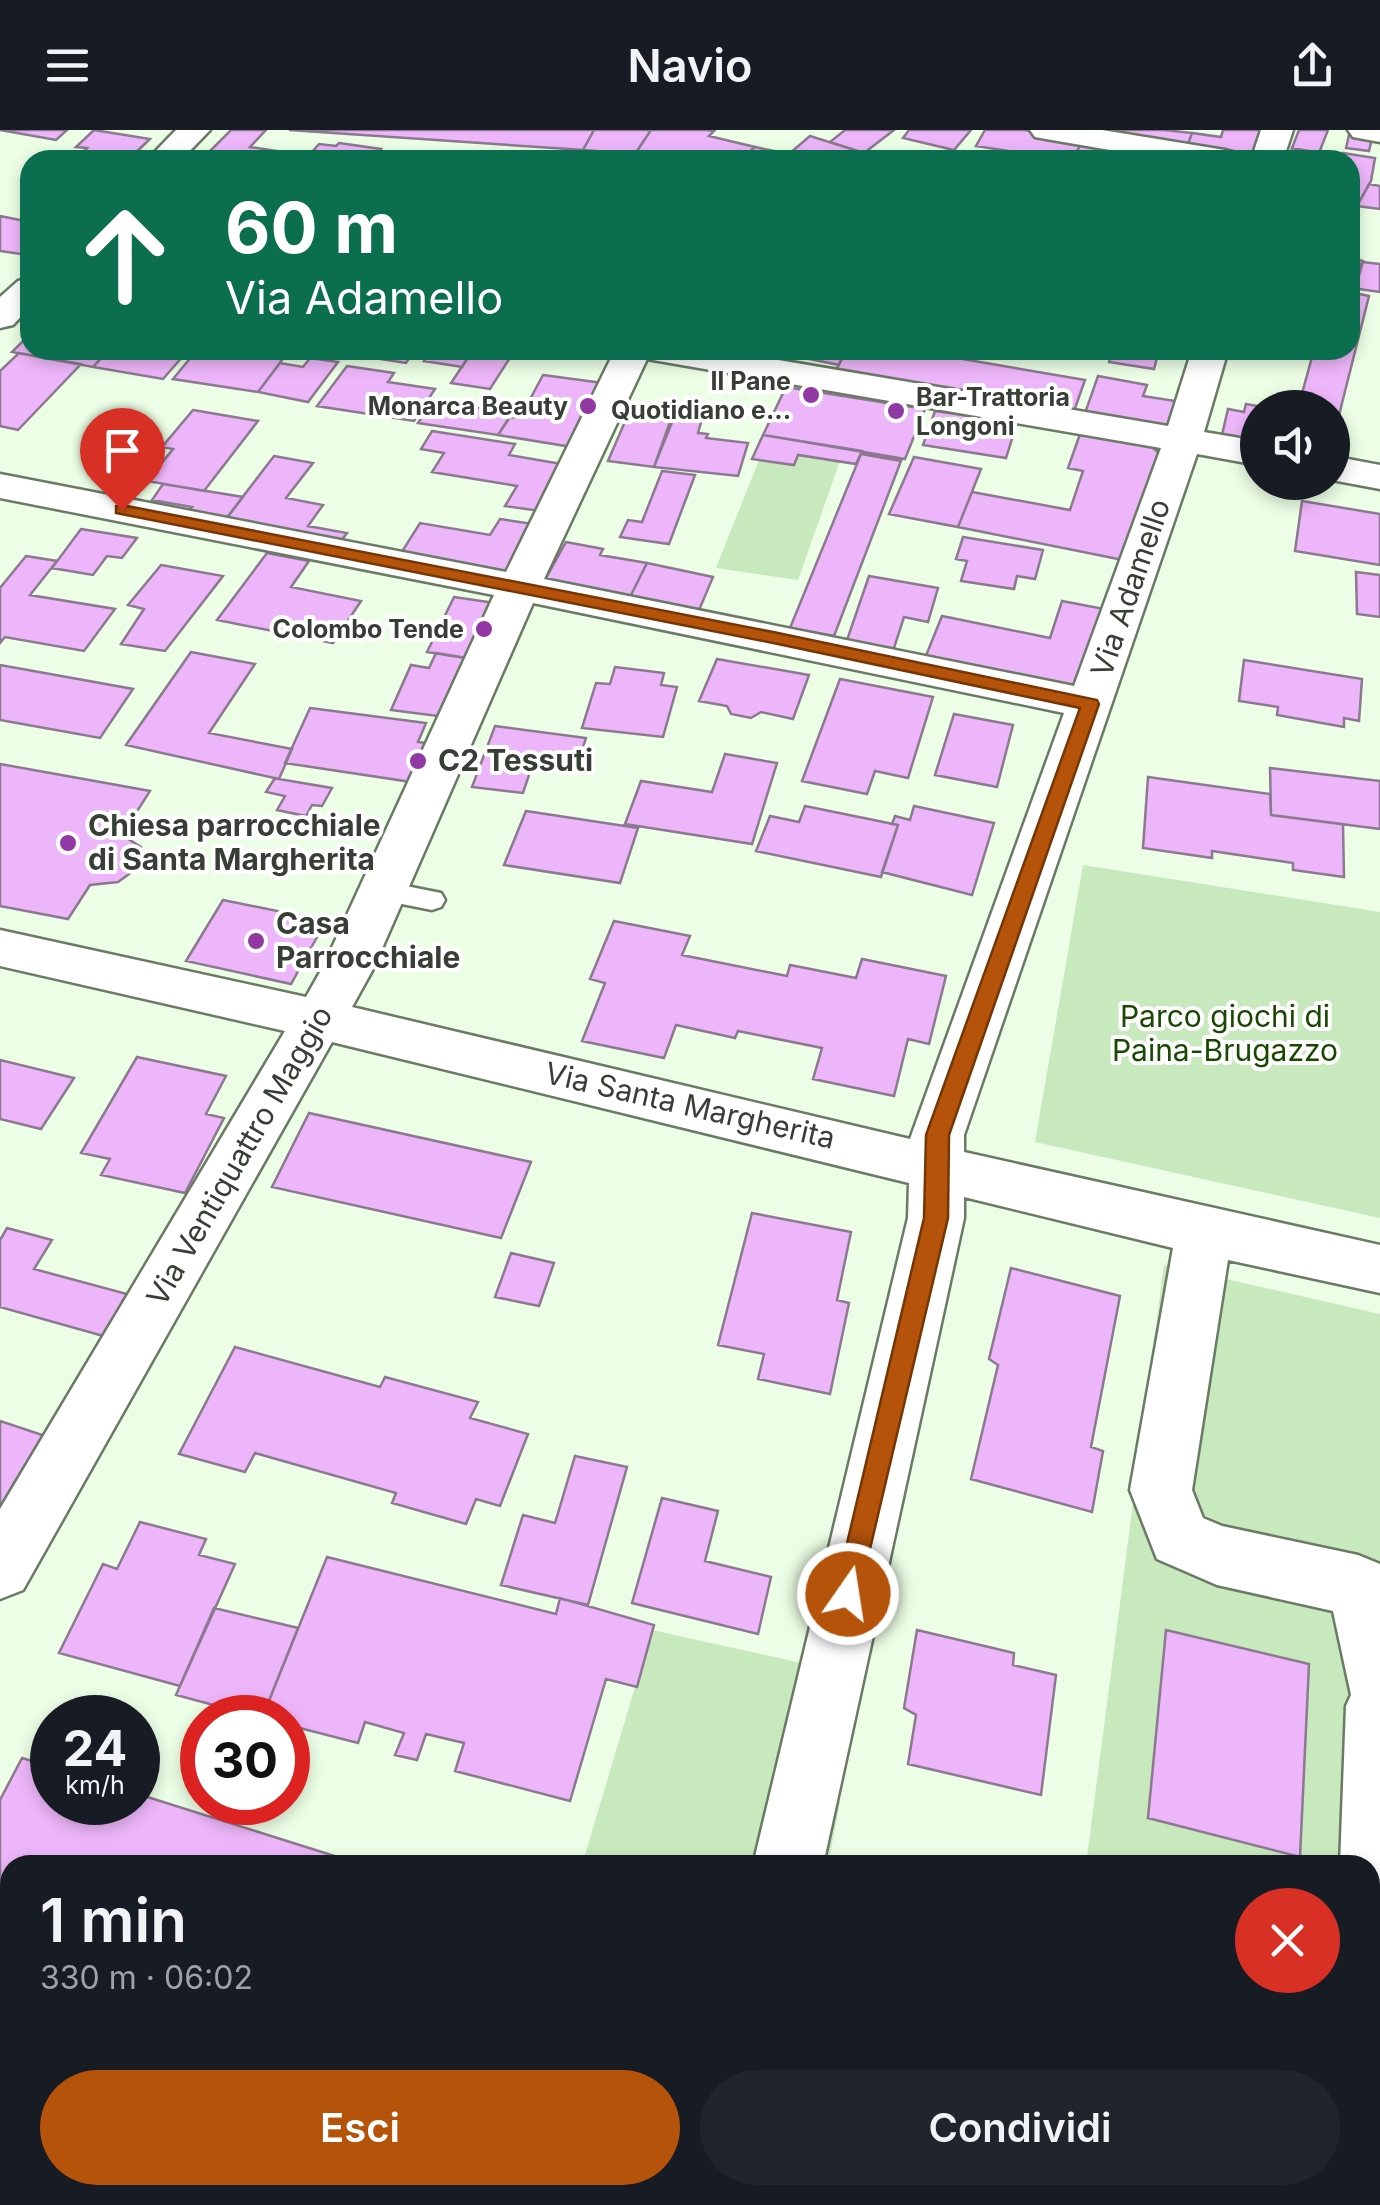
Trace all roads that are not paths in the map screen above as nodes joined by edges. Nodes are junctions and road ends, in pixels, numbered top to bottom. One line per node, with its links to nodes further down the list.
1 (194, 130): 5 (street)
2 (1046, 130): 6 (street)
3 (1364, 130): 4 (street)
4 (1380, 133)
5 (173, 150)
6 (1165, 150)
7 (20, 298): 8 (street)
8 (0, 317)
9 (627, 360): 17 (street, Via Ventiquattro Maggio)
10 (715, 360): 12 (street)
11 (1207, 360): 12 (street, Via Adamello)
12 (1183, 439): 13 (street); 18 (street, Via Adamello)
13 (1240, 450)
14 (1350, 471): 15 (street)
15 (1380, 477)
16 (0, 486): 17 (street)
17 (519, 588): 18 (street); 19 (street, Via Ventiquattro Maggio)
18 (1090, 704): 23 (street, Via Adamello)
19 (381, 891): 20 (lane); 22 (street, Via Ventiquattro Maggio)
20 (432, 900)
21 (0, 948): 22 (street, Via Santa Margherita)
22 (320, 1020): 23 (street, Via Santa Margherita); 26 (street, Via Ventiquattro Maggio)
23 (940, 1165): 24 (street, Via Santa Margherita); 29 (street, Via Adamello)
24 (1204, 1231): 25 (street, Via Santa Margherita); 27 (street)
25 (1380, 1269)
26 (0, 1569)
27 (1380, 1684)
28 (1380, 1706): 30 (street)
29 (790, 1855)
30 (1376, 1855)

